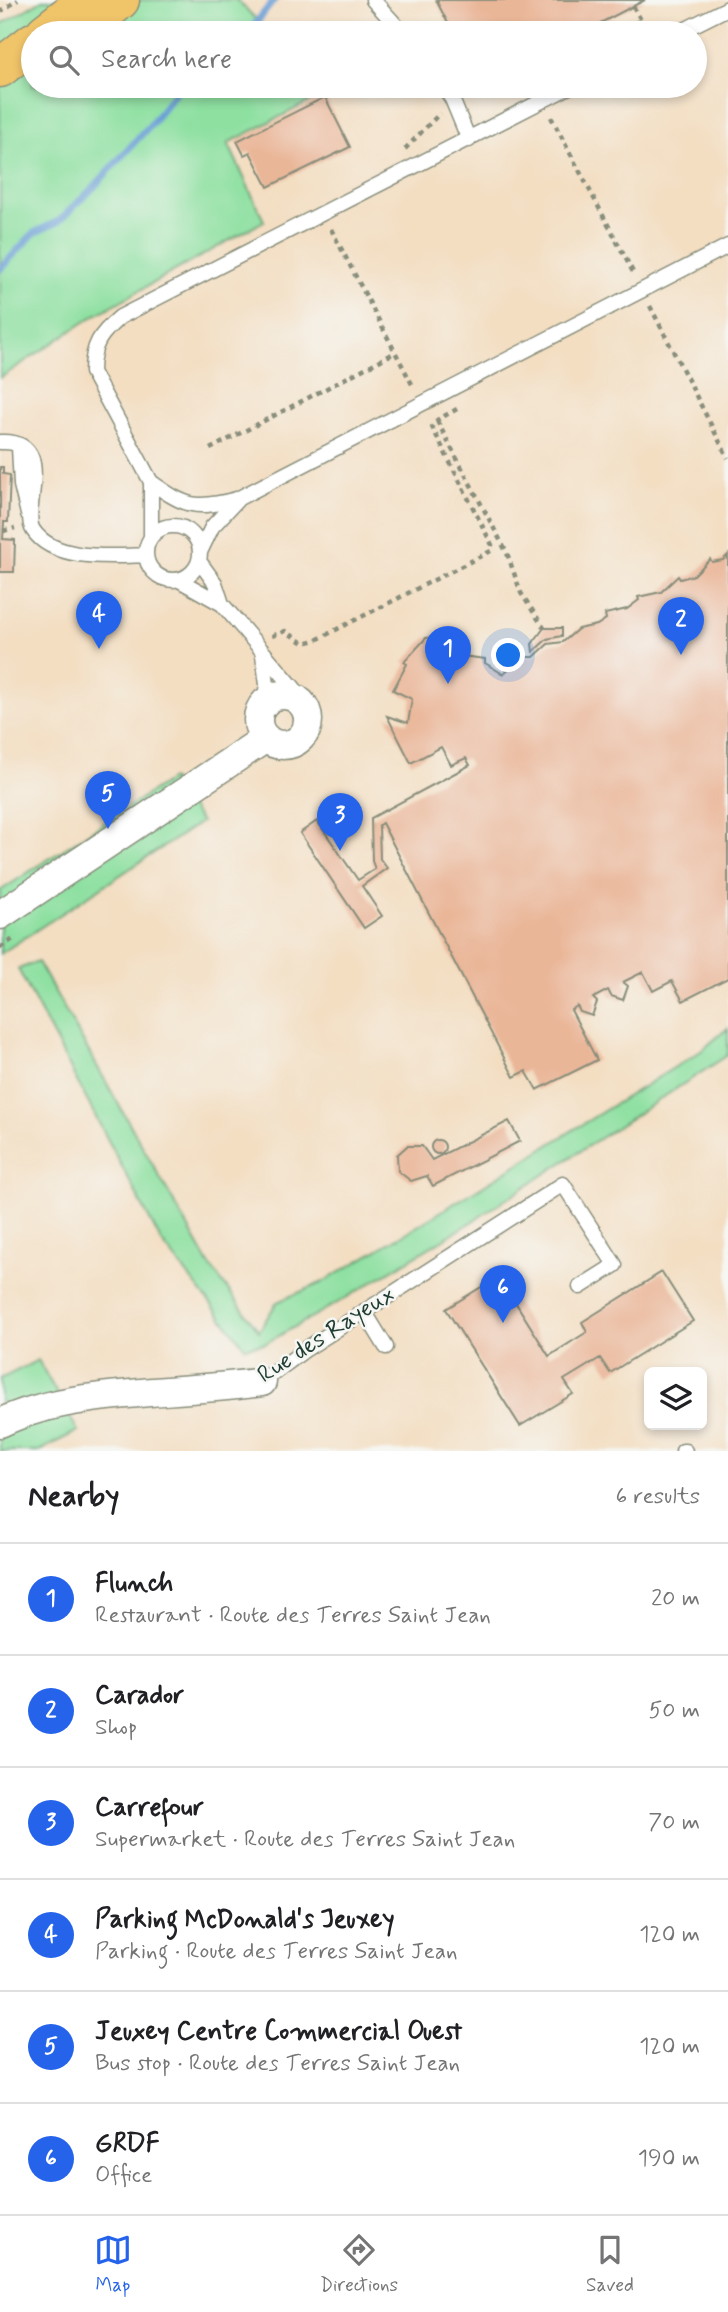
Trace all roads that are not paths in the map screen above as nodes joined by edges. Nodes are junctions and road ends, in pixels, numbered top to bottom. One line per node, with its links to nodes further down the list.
1 (87, 0): 5 (main road)
2 (120, 0): 6 (main road)
3 (373, 0): 7 (lane)
4 (720, 7): 8 (lane)
5 (60, 21)
6 (95, 21)
7 (392, 21)
8 (697, 21)
9 (21, 52): 10 (main road)
10 (0, 68)
11 (21, 82): 12 (main road)
12 (0, 98)
13 (451, 98): 15 (lane)
14 (550, 98): 15 (lane)
15 (468, 140): 18 (lane)
16 (728, 246): 19 (lane)
17 (0, 442): 21 (lane)
18 (151, 482): 19 (lane); 20 (lane)
19 (237, 499): 22 (lane)
20 (151, 537): 21 (lane); 22 (lane)
21 (146, 555): 23 (lane)
22 (200, 556): 23 (lane); 24 (lane)
23 (179, 580): 24 (lane)
24 (222, 604): 25 (lane)
25 (260, 651): 26 (lane); 26 (lane)
26 (282, 698): 27 (street); 27 (street)
27 (266, 738): 28 (street)
28 (0, 915)
29 (580, 1287): 30 (lane, Rue des Rayeux)
30 (365, 1311): 31 (lane); 32 (lane, Rue des Rayeux)
31 (386, 1347)
32 (262, 1382): 33 (street, Rue des Rayeux)
33 (0, 1423)

